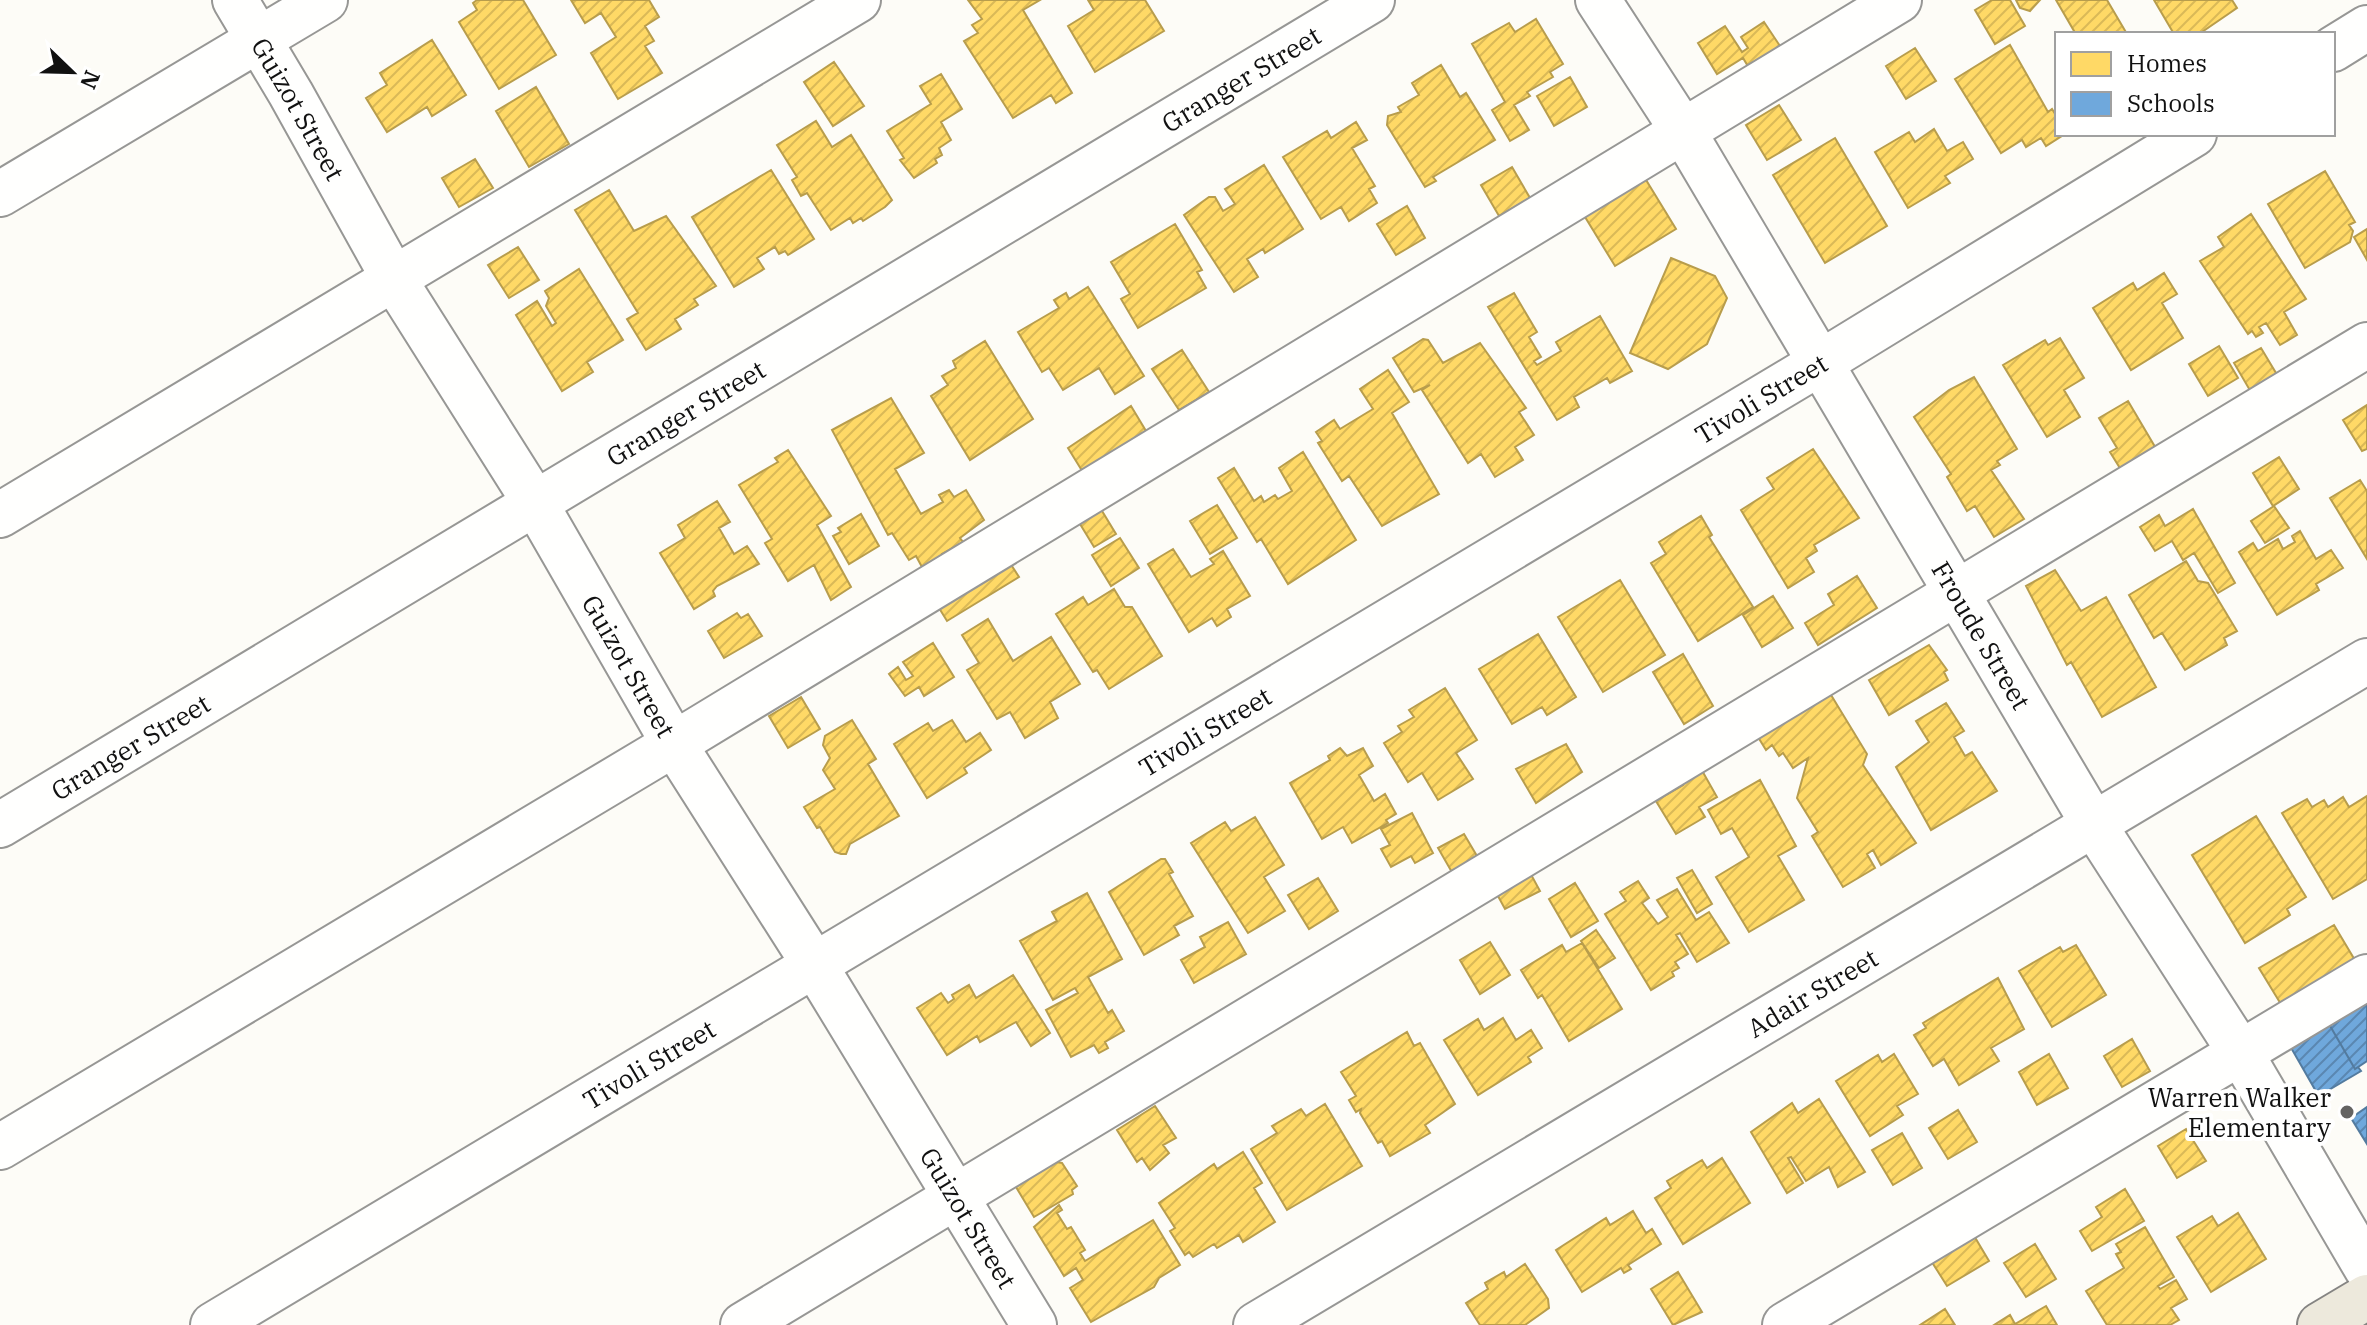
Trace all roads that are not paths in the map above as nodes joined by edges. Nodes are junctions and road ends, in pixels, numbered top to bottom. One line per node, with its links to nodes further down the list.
1 (235, 0): 8 (street, Guizot Street)
2 (325, 0): 8 (street)
3 (858, 0): 13 (street)
4 (1372, 0): 16 (street, Granger Street)
5 (1598, 0): 10 (street, Froude Street)
6 (1899, 0): 10 (street)
7 (2367, 28): 9 (street)
8 (259, 39): 12 (street); 13 (street, Guizot Street)
9 (2335, 48)
10 (1683, 131): 15 (street, Froude Street); 20 (street)
11 (2191, 136): 15 (street, Tivoli Street)
12 (0, 194)
13 (395, 281): 16 (street, Guizot Street); 17 (street)
14 (2367, 345): 18 (street)
15 (1820, 363): 18 (street, Froude Street); 23 (street, Tivoli Street)
16 (534, 501): 20 (street, Guizot Street); 21 (street, Granger Street)
17 (0, 515)
18 (1960, 592): 22 (street, Froude Street); 27 (street)
19 (2367, 661): 22 (street, Adair Street)
20 (674, 744): 23 (street, Guizot Street); 26 (street)
21 (0, 825)
22 (2094, 825): 25 (street, Froude Street); 33 (street, Adair Street)
23 (814, 964): 27 (street, Guizot Street); 30 (street, Tivoli Street)
24 (2367, 977): 25 (street)
25 (2240, 1052): 28 (street, Froude Street); 34 (street)
26 (0, 1147)
27 (957, 1195): 31 (street); 32 (street, Guizot Street)
28 (2367, 1269)
29 (2367, 1297): 35 (main road)
30 (213, 1325)
31 (743, 1325)
32 (1034, 1325)
33 (1256, 1325)
34 (1785, 1325)
35 (2320, 1325)

